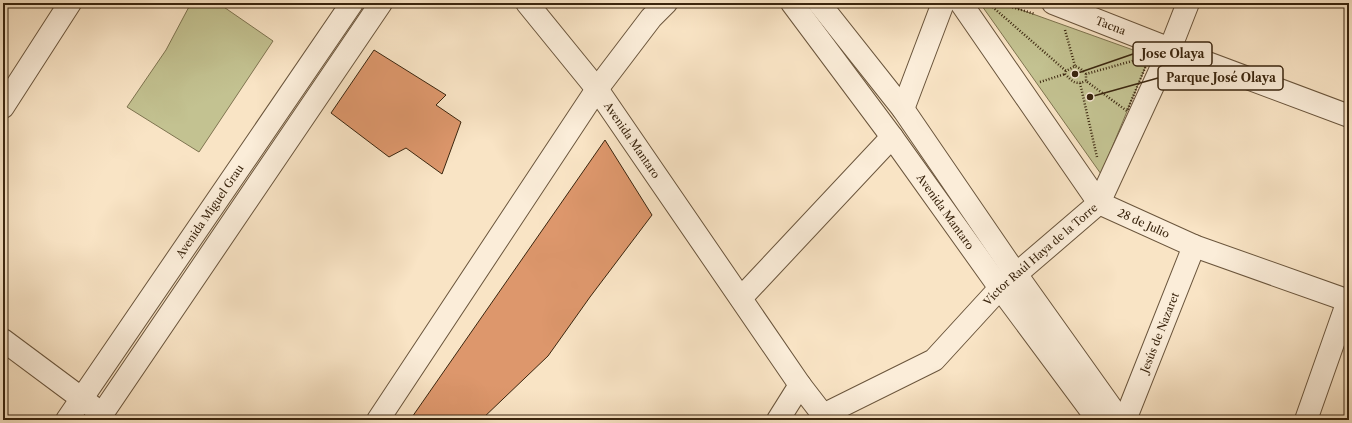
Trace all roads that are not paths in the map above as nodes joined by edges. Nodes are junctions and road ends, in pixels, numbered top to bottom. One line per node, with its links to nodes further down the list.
1 (70, 3): 14 (street)
2 (352, 3): 26 (street, Avenida Miguel Grau)
3 (380, 3): 27 (street)
4 (528, 3): 13 (street, Avenida Mantaro)
5 (666, 3): 13 (street)
6 (792, 3): 17 (street, Avenida Mantaro)
7 (819, 3): 15 (street)
8 (943, 3): 15 (street)
9 (960, 3): 18 (street)
10 (1053, 3): 12 (street, Tacna)
11 (1188, 3): 12 (street, Víctor Raúl Haya de la Torre)
12 (1170, 49): 16 (street, Tacna); 18 (street, Víctor Raúl Haya de la Torre)
13 (597, 89): 22 (street, Avenida Mantaro); 30 (street)
14 (3, 107)
15 (903, 109): 20 (street)
16 (1349, 116)
17 (892, 137): 21 (street, Avenida Mantaro); 22 (street)
18 (1099, 203): 19 (street, 28 de Julio); 20 (street, Víctor Raúl Haya de la Torre)
19 (1194, 246): 23 (street, 28 de Julio); 34 (street, Jesús de Nazaret)
20 (1016, 274): 21 (street, Víctor Raúl Haya de la Torre); 33 (street)
21 (1000, 288): 28 (street, Víctor Raúl Haya de la Torre); 32 (street, Avenida Mantaro)
22 (741, 298): 25 (street, Avenida Mantaro)
23 (1349, 300): 35 (street)
24 (3, 340): 26 (street)
25 (800, 385): 28 (street, Avenida Mantaro); 31 (street)
26 (81, 398): 27 (street); 29 (street, Avenida Miguel Grau)
27 (104, 418)
28 (825, 418)
29 (67, 420)
30 (378, 420)
31 (778, 420)
32 (1098, 420)
33 (1120, 420)
34 (1125, 420)
35 (1306, 420)

